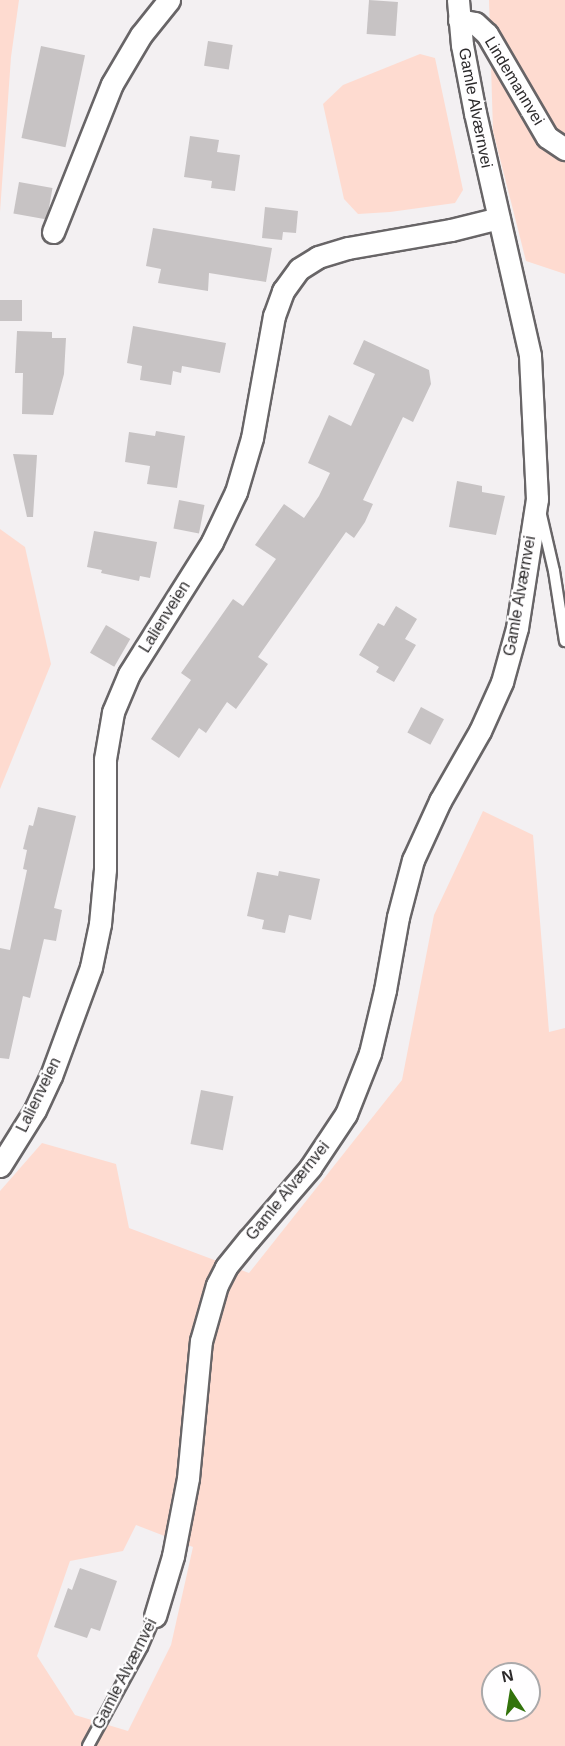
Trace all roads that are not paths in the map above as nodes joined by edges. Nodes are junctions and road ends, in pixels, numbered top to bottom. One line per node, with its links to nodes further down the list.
1 (169, 0): 5 (street)
2 (459, 10): 3 (street, Lindemannvei); 4 (street, Gamle Alværnvei)
3 (565, 149)
4 (499, 218): 6 (street, Gamle Alværnvei); 8 (street, Lalienveien)
5 (53, 232)
6 (537, 499): 7 (lane, Gamle Alværnvei); 9 (street, Gamle Alværnvei)
7 (565, 641)
8 (0, 1166)
9 (155, 1616): 10 (lane, Gamle Alværnvei)
10 (88, 1746)

